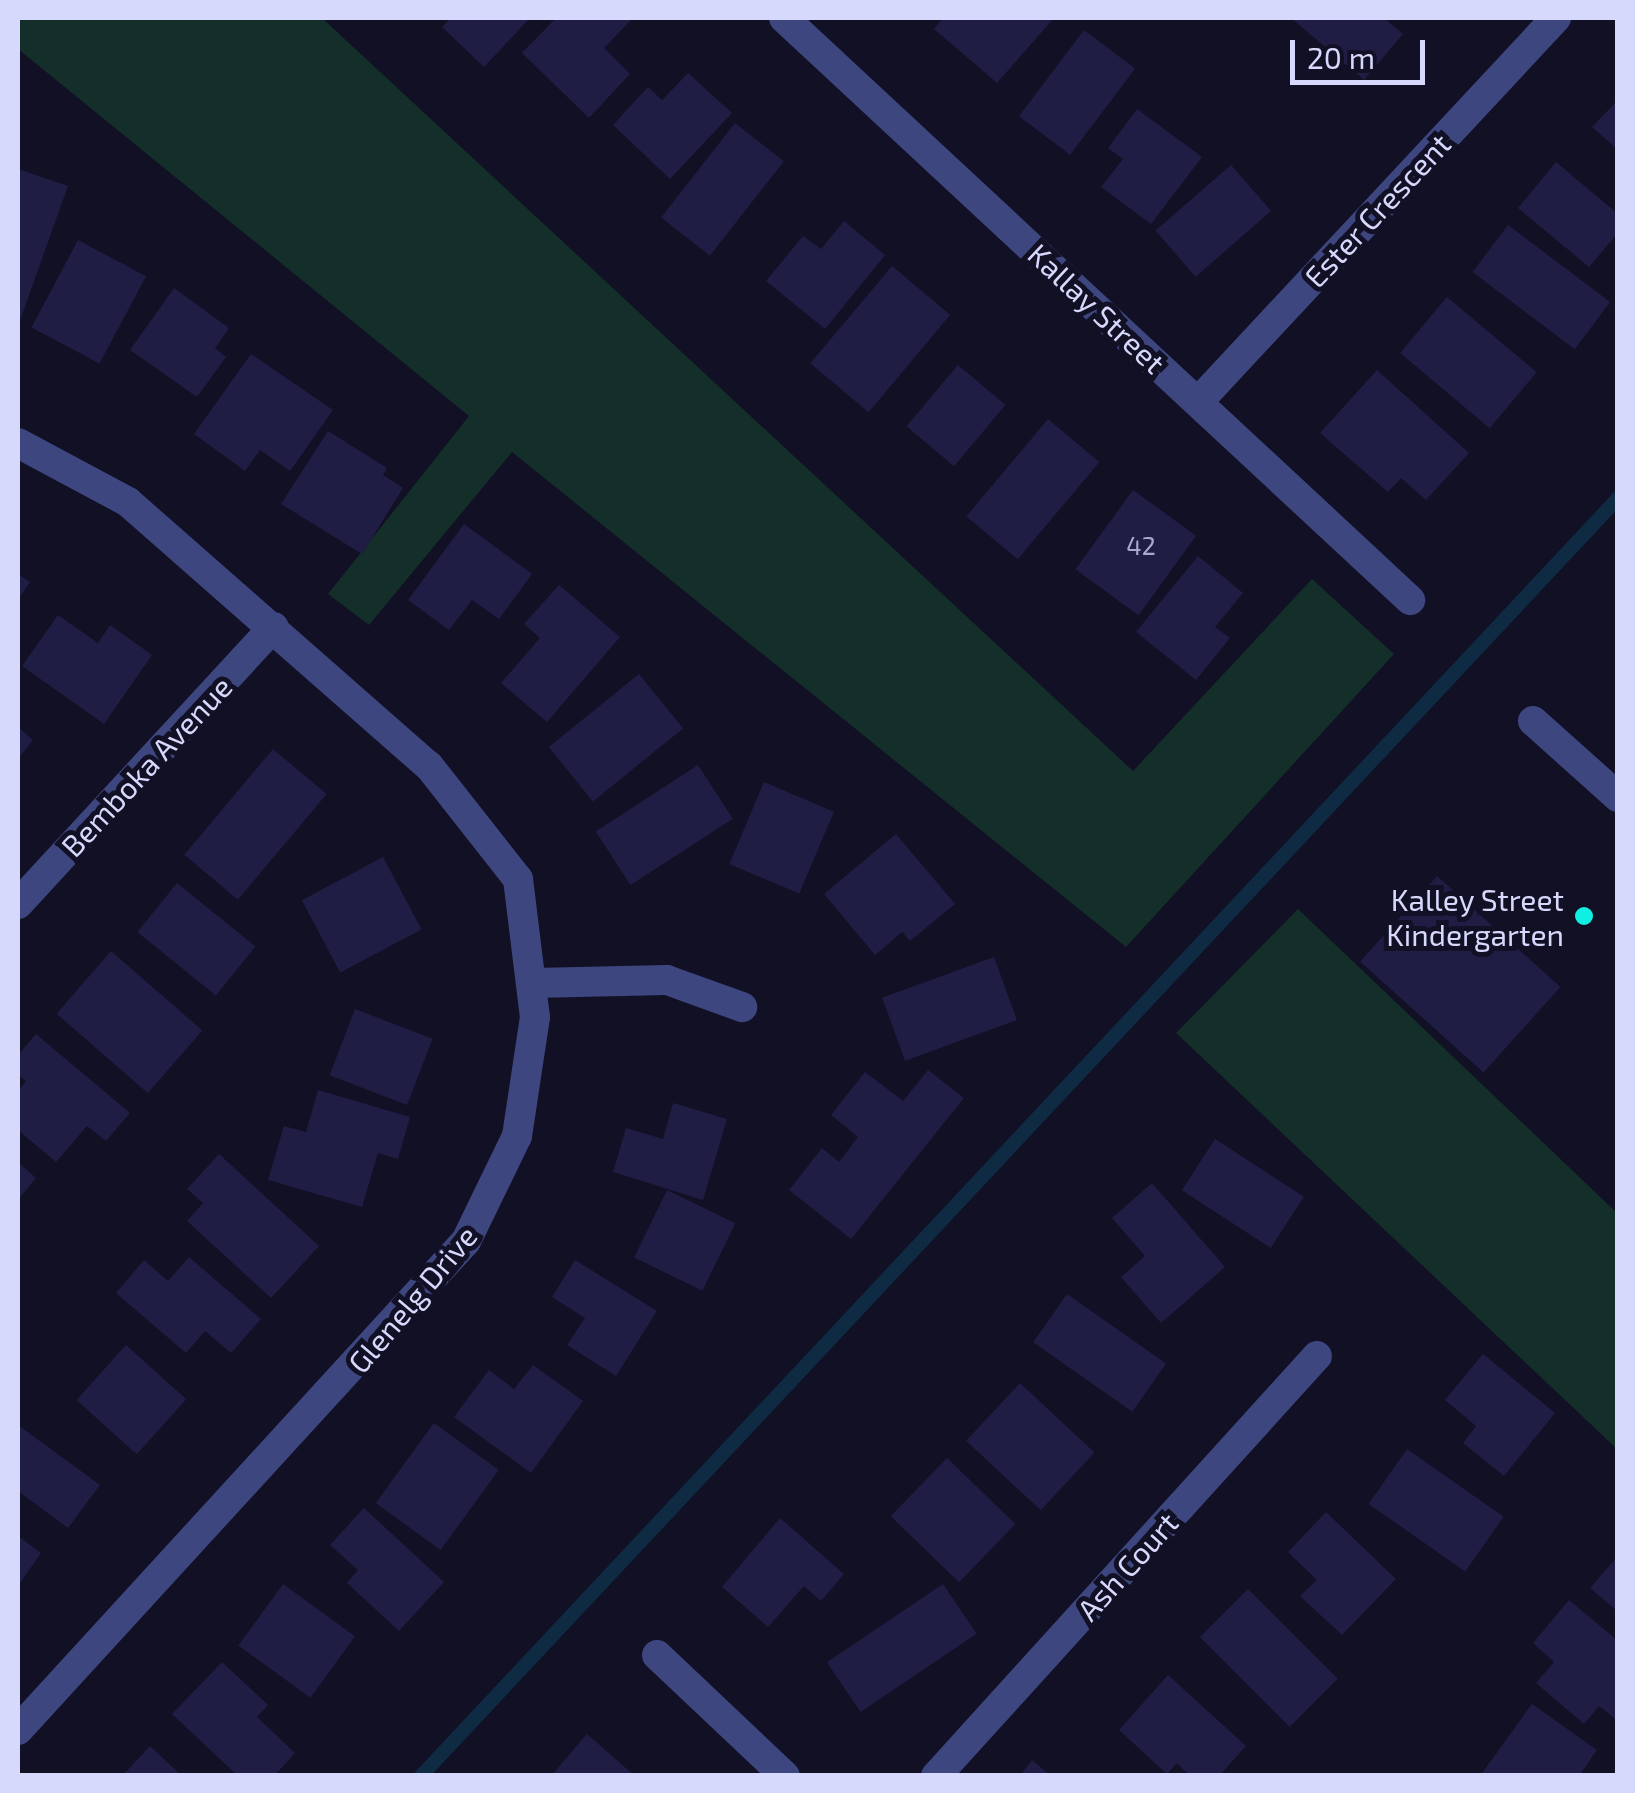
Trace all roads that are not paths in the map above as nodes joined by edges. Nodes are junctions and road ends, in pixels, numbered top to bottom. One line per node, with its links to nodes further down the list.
1 (784, 18): 3 (street, Kallay Street)
2 (1556, 18): 3 (street, Ester Crescent)
3 (1198, 402): 5 (street, Kallay Street)
4 (18, 444): 6 (street, Glenelg Drive)
5 (1410, 600)
6 (274, 627): 9 (street, Bemboka Avenue); 10 (street, Glenelg Drive)
7 (1533, 721): 8 (street)
8 (1618, 797)
9 (18, 904)
10 (534, 983): 11 (street); 14 (street, Glenelg Drive)
11 (742, 1007)
12 (1317, 1356): 16 (street, Ash Court)
13 (658, 1655): 15 (street)
14 (18, 1730)
15 (786, 1776)
16 (936, 1776)

